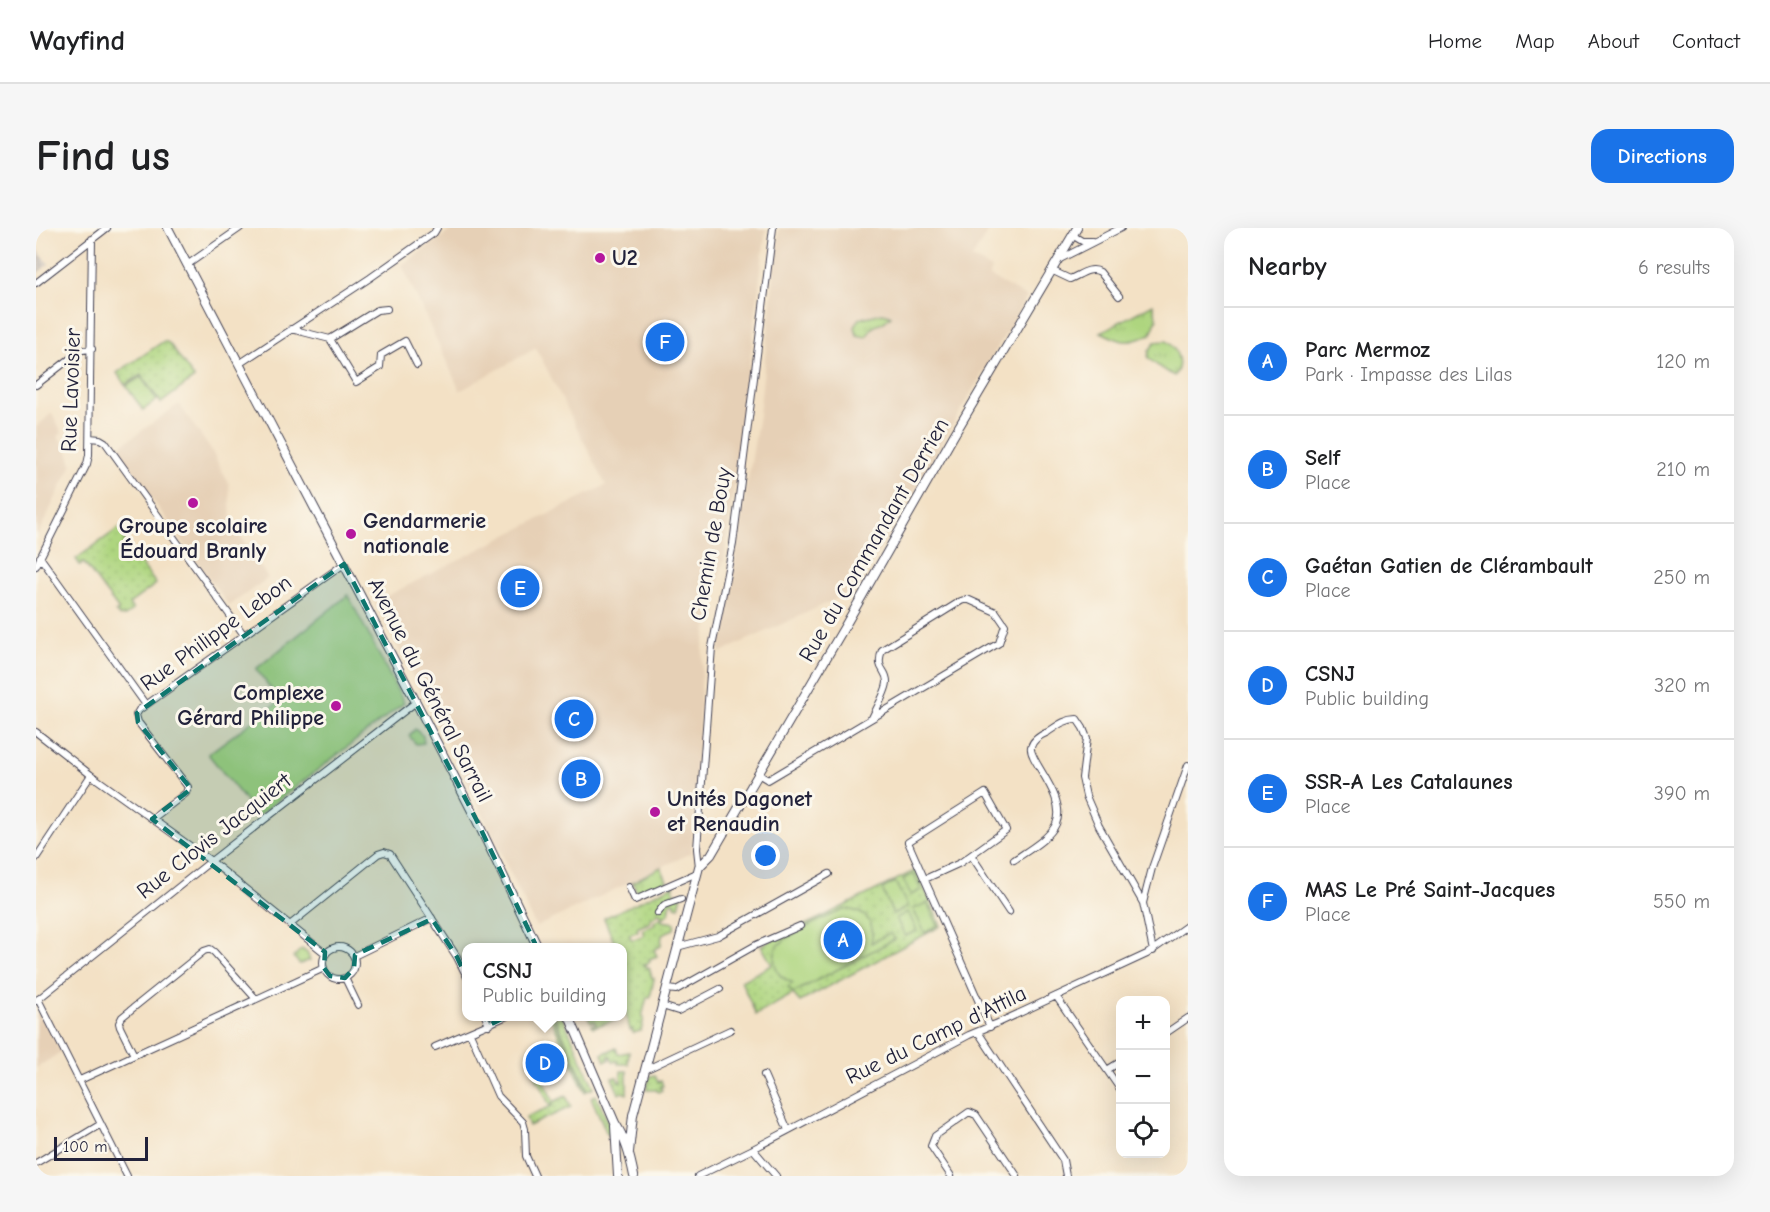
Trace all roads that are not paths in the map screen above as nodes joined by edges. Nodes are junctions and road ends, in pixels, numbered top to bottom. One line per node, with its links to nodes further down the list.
1 (106, 228): 8 (street)
2 (168, 228): 10 (main road, Avenue du Général Sarrail)
3 (240, 228): 10 (street)
4 (437, 228): 15 (street)
5 (773, 228): 38 (street, Chemin de Bouy)
6 (1121, 228): 9 (street)
7 (1074, 232): 9 (street); 11 (main road, Rue du Commandant Derrien)
8 (92, 239): 12 (street); 17 (street, Rue Lavoisier)
9 (1098, 239): 11 (street)
10 (186, 265): 18 (main road, Avenue du Général Sarrail)
11 (1053, 266): 13 (street); 31 (main road, Rue du Commandant Derrien)
12 (36, 283)
13 (1119, 296)
14 (387, 309): 16 (street)
15 (291, 329): 16 (street); 18 (street)
16 (330, 339): 19 (street)
17 (92, 349): 20 (street); 21 (street, Rue Lavoisier)
18 (239, 364): 23 (main road, Avenue du Général Sarrail)
19 (417, 365)
20 (36, 385)
21 (90, 438): 22 (street, Rue Lavoisier); 25 (street)
22 (40, 557): 24 (street, Rue Lavoisier); 27 (street)
23 (344, 564): 25 (street, Rue Philippe Lebon); 26 (main road, Avenue du Général Sarrail)
24 (36, 566)
25 (244, 635): 27 (street, Rue Philippe Lebon)
26 (416, 702): 37 (street, Rue Clovis Jacquiert); 50 (main road, Avenue du Général Sarrail)
27 (146, 705): 33 (street, Rue Philippe Lebon)
28 (872, 718): 28 (street); 31 (street)
29 (36, 732): 32 (street)
30 (1188, 765): 43 (street)
31 (758, 774): 38 (main road, Rue du Commandant Derrien)
32 (92, 775): 33 (street); 35 (street)
33 (152, 819): 37 (street)
34 (971, 855): 40 (street); 40 (street); 44 (street)
35 (36, 858)
36 (1014, 860): 43 (street)
37 (211, 861): 47 (street); 62 (street, Rue Clovis Jacquiert)
38 (698, 870): 41 (street); 51 (main road)
39 (830, 874): 51 (street)
40 (925, 879): 70 (street)
41 (629, 887)
42 (681, 899): 45 (street)
43 (1143, 903): 52 (street)
44 (1009, 912)
45 (657, 913)
46 (432, 918): 47 (street); 54 (street); 55 (street)
47 (291, 924): 53 (street)
48 (1188, 925): 52 (street, Rue du Camp d'Attila)
49 (800, 926): 58 (street)
50 (536, 943)
51 (677, 946): 58 (main road)
52 (1153, 951): 60 (street, Rue du Camp d'Attila)
53 (326, 954): 54 (street); 56 (street)
54 (354, 956): 57 (street)
55 (462, 967)
56 (324, 968): 57 (street); 61 (street)
57 (345, 978): 63 (street)
58 (666, 989): 64 (main road)
59 (720, 989): 64 (street)
60 (1056, 996): 70 (street, Rue du Camp d'Attila); 79 (street)
61 (256, 999): 76 (street); 76 (street)
62 (37, 1000): 81 (street)
63 (358, 1005)
64 (662, 1006): 78 (main road)
65 (1188, 1018): 71 (street)
66 (487, 1021): 69 (street)
67 (498, 1021): 69 (street)
68 (571, 1021): 86 (main road)
69 (489, 1025): 74 (street)
70 (990, 1027): 73 (street, Rue du Camp d'Attila)
71 (1170, 1029)
72 (730, 1030): 78 (street)
73 (978, 1032): 85 (street, Rue du Camp d'Attila); 98 (street)
74 (470, 1033): 75 (street); 91 (street)
75 (435, 1047)
76 (134, 1055): 81 (street)
77 (1116, 1064): 79 (street)
78 (645, 1070): 83 (main road)
79 (1107, 1070): 82 (street)
80 (764, 1075): 85 (street)
81 (80, 1080): 84 (street)
82 (1116, 1083)
83 (633, 1115): 86 (main road); 88 (main road)
84 (101, 1124): 89 (street); 90 (street)
85 (788, 1130): 87 (street, Rue du Camp d'Attila)
86 (621, 1138): 88 (main road); 92 (main road)
87 (753, 1149): 94 (street, Rue du Camp d'Attila); 95 (street)
88 (629, 1152): 93 (main road)
89 (36, 1163)
90 (127, 1176)
91 (535, 1176)
92 (618, 1176)
93 (634, 1176)
94 (698, 1176)
95 (776, 1176)
96 (951, 1176): 97 (street)
97 (1017, 1176)
98 (1066, 1176)

